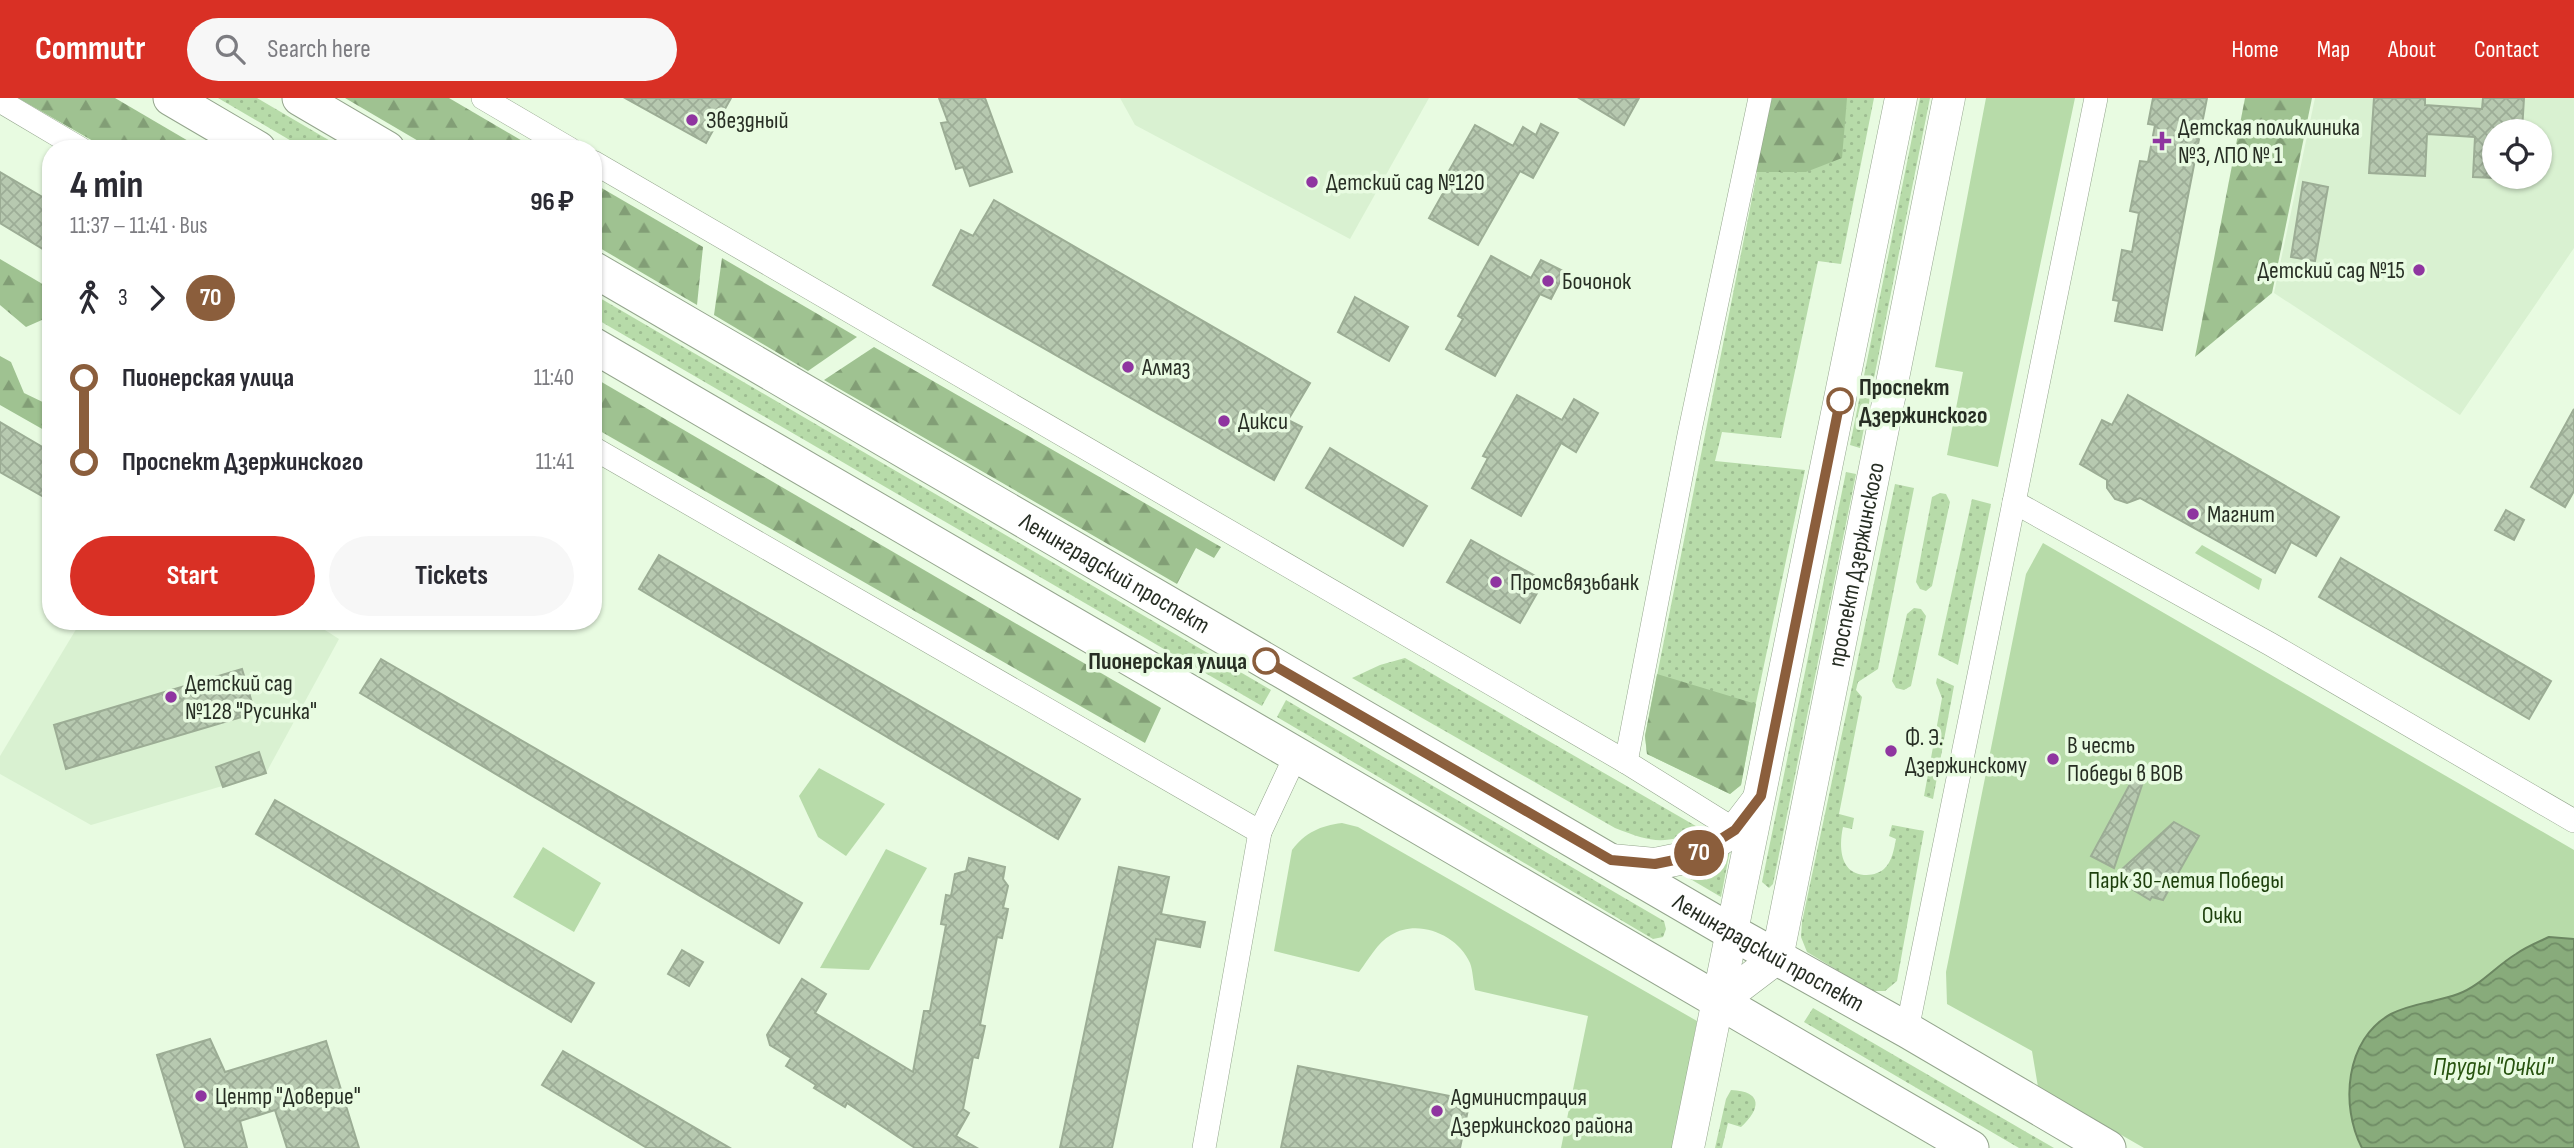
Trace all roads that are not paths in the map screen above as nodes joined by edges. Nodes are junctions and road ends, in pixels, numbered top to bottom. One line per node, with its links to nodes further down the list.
1 (171, 98): 10 (main road)
2 (300, 98): 11 (main road)
3 (483, 98): 12 (street)
4 (1760, 98): 19 (street)
5 (1901, 98): 20 (main road, проспект Дзержинского)
6 (1950, 98): 26 (main road, проспект Дзержинского)
7 (2096, 98): 17 (street)
8 (0, 101): 9 (street)
9 (66, 140)
10 (243, 140)
11 (372, 140)
12 (555, 140)
13 (602, 167): 19 (street)
14 (602, 274): 24 (main road, Ленинградский проспект)
15 (602, 350): 18 (main road)
16 (602, 452): 23 (street)
17 (2014, 502): 21 (street); 28 (street)
18 (1296, 755): 23 (street); 27 (main road)
19 (1626, 762): 22 (street)
20 (1761, 796): 22 (main road); 25 (main road, проспект Дзержинского)
21 (2574, 821)
22 (1735, 830): 24 (main road)
23 (1260, 832): 29 (street)
24 (1611, 860): 25 (main road, Ленинградский проспект)
25 (1733, 933): 26 (main road, Ленинградский проспект); 27 (main road, проспект Дзержинского)
26 (1777, 958): 27 (main road); 28 (main road, Ленинградский проспект)
27 (1719, 1002): 30 (main road, проспект Дзержинского); 31 (main road)
28 (1907, 1030): 32 (main road, Ленинградский проспект)
29 (1204, 1148)
30 (1688, 1148)
31 (1971, 1148)
32 (2108, 1148)

